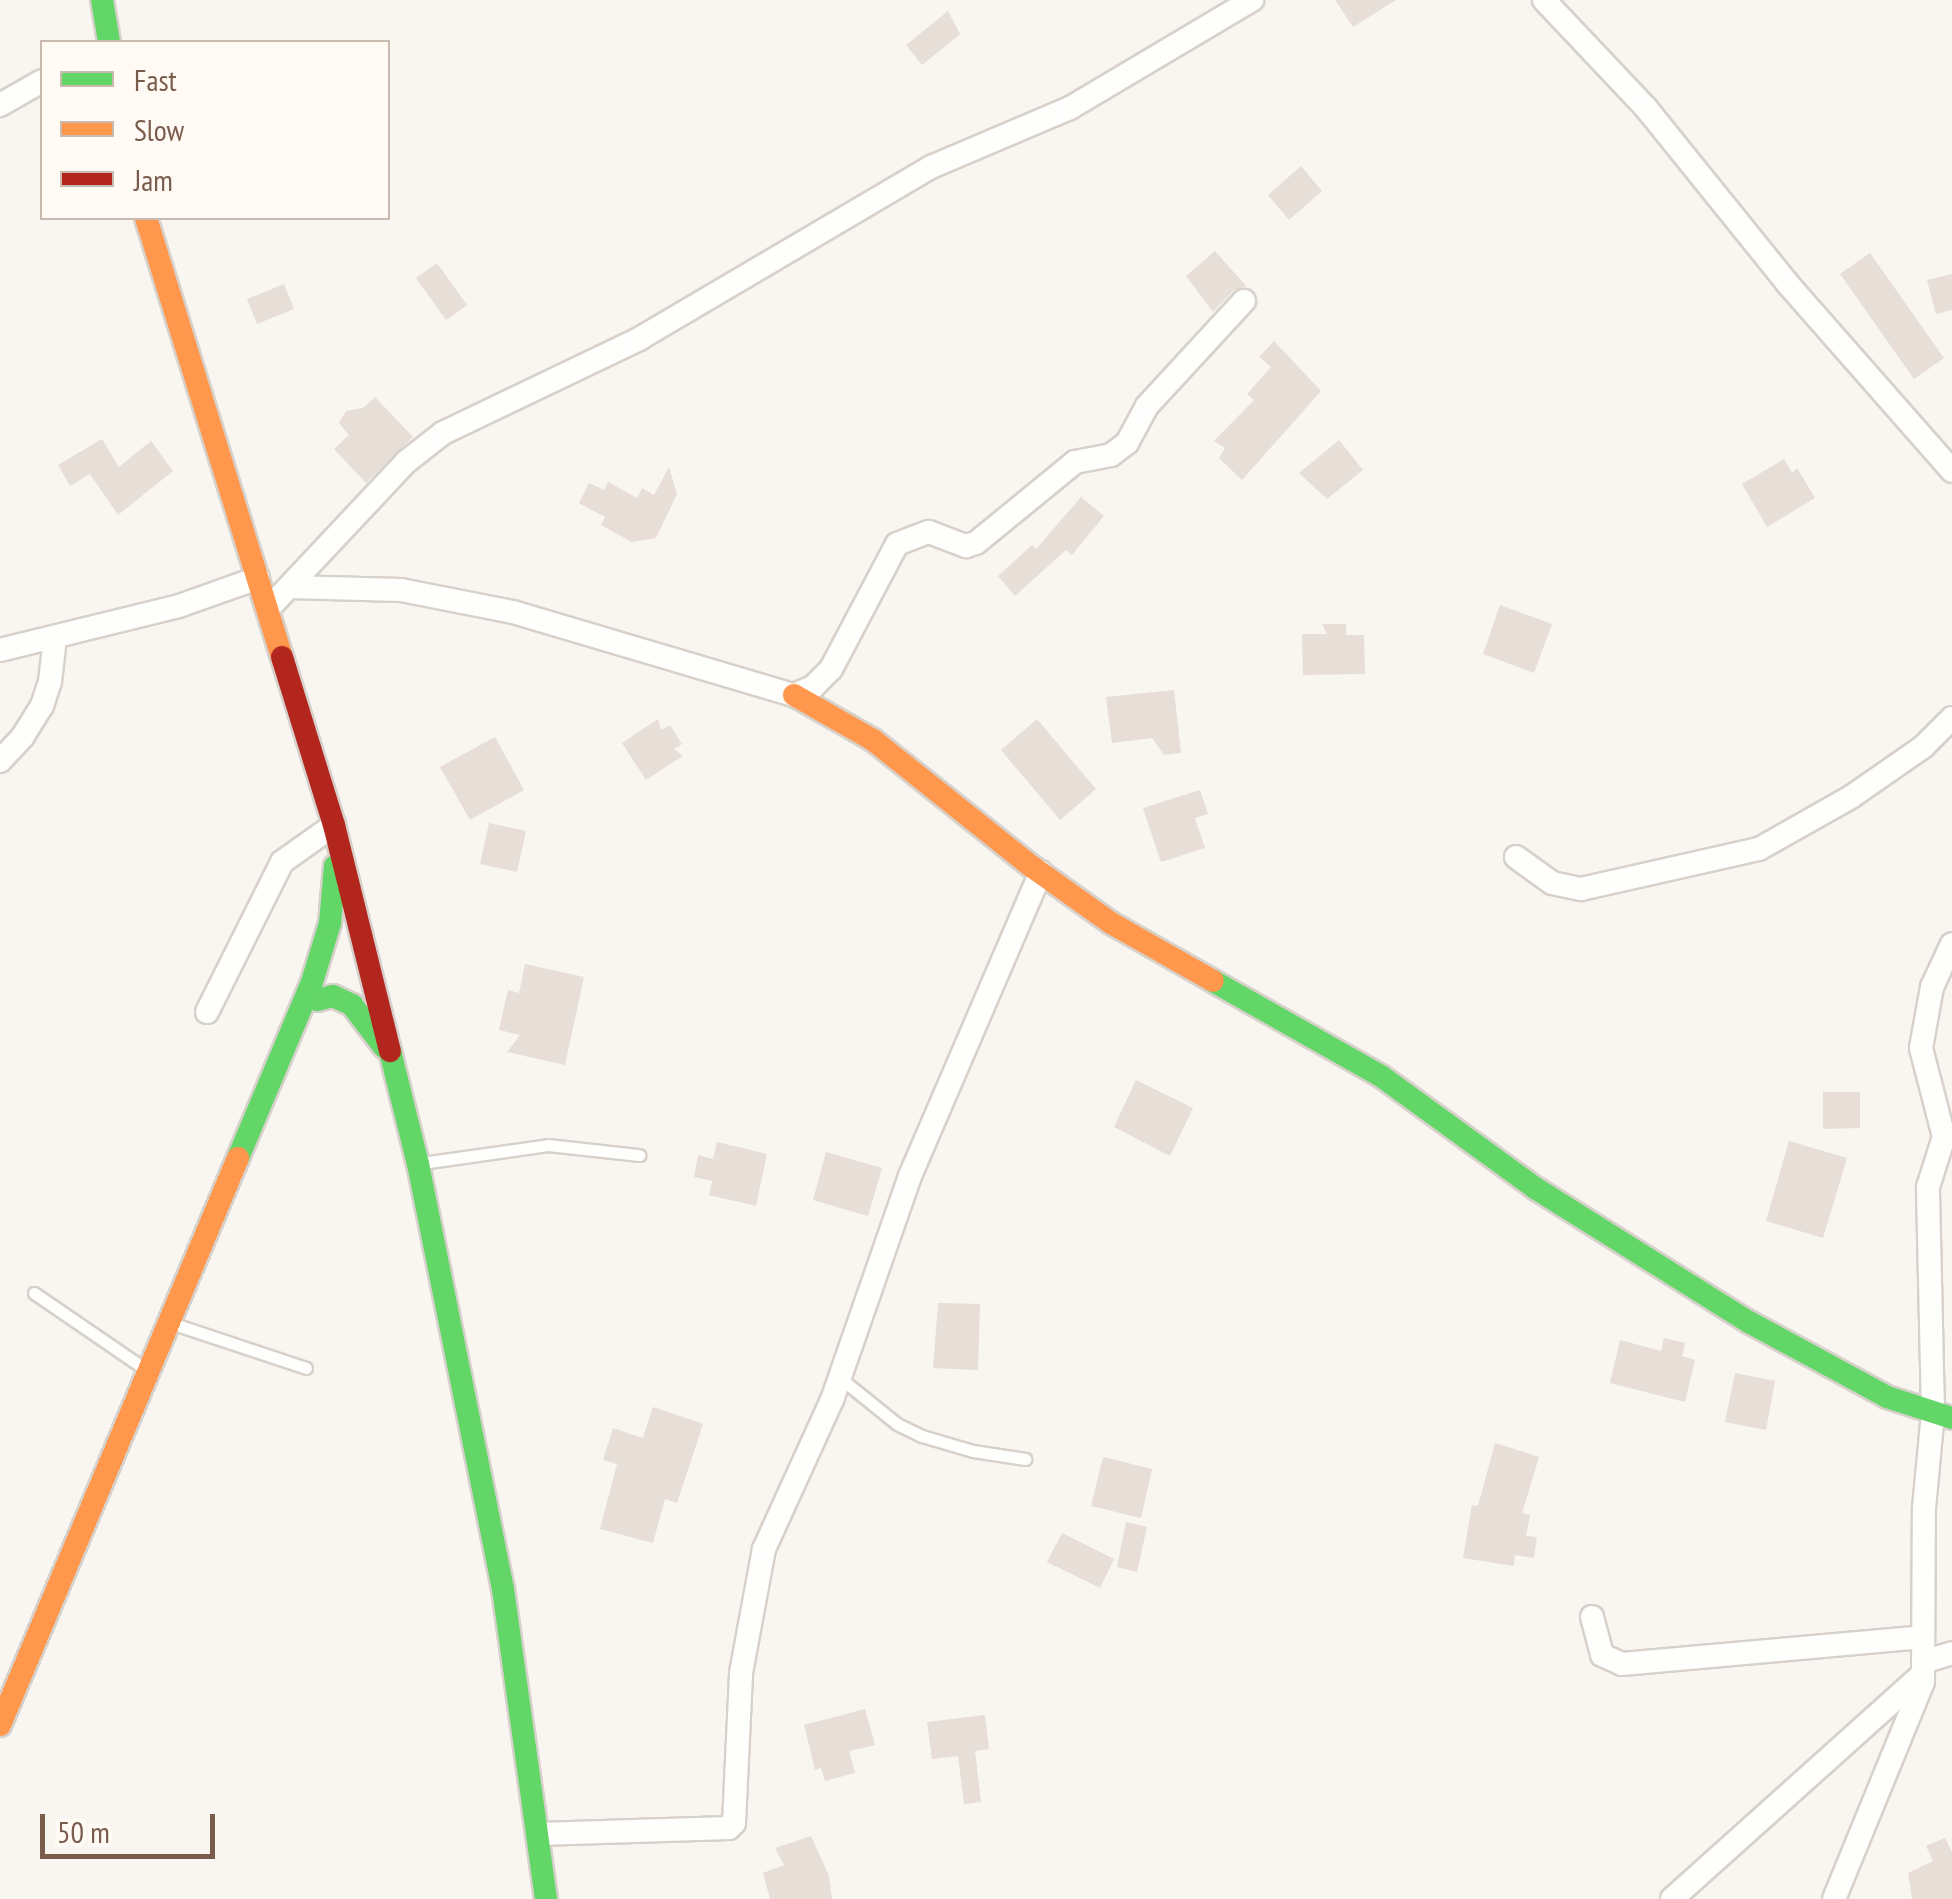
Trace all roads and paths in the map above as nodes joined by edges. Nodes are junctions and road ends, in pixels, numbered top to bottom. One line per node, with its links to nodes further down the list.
1 (102, 0): 4 (main road)
2 (1252, 0): 11 (street)
3 (1544, 0): 9 (street)
4 (109, 40)
5 (40, 82): 6 (street)
6 (0, 105)
7 (147, 220): 10 (main road)
8 (1244, 301): 15 (street)
9 (1952, 471)
10 (258, 578): 12 (main road); 13 (street)
11 (289, 587): 12 (street); 15 (street)
12 (268, 609): 18 (main road)
13 (55, 638): 14 (street); 17 (street)
14 (0, 650)
15 (794, 695): 20 (main road)
16 (1952, 718): 19 (street)
17 (0, 761)
18 (334, 826): 21 (main road); 24 (street); 25 (main road)
19 (1516, 857)
20 (1040, 872): 33 (street); 34 (main road)
21 (359, 922): 23 (main road); 26 (main road)
22 (1952, 944): 34 (street)
23 (317, 1000): 25 (main road); 26 (main road)
24 (207, 1012)
25 (293, 1031): 30 (main road)
26 (393, 1061): 28 (main road)
27 (640, 1155): 28 (lane)
28 (418, 1164): 41 (main road)
29 (34, 1293): 32 (lane)
30 (170, 1322): 31 (lane); 32 (main road)
31 (306, 1368)
32 (148, 1372): 40 (main road)
33 (840, 1378): 35 (lane); 41 (street)
34 (1942, 1415): 37 (street)
35 (1025, 1458)
36 (1592, 1616): 37 (street)
37 (1923, 1638): 39 (street)
38 (1952, 1653): 39 (street)
39 (1923, 1668): 43 (street); 44 (street)
40 (0, 1726)
41 (539, 1834): 42 (main road)
42 (546, 1899)
43 (1672, 1899)
44 (1834, 1899)

